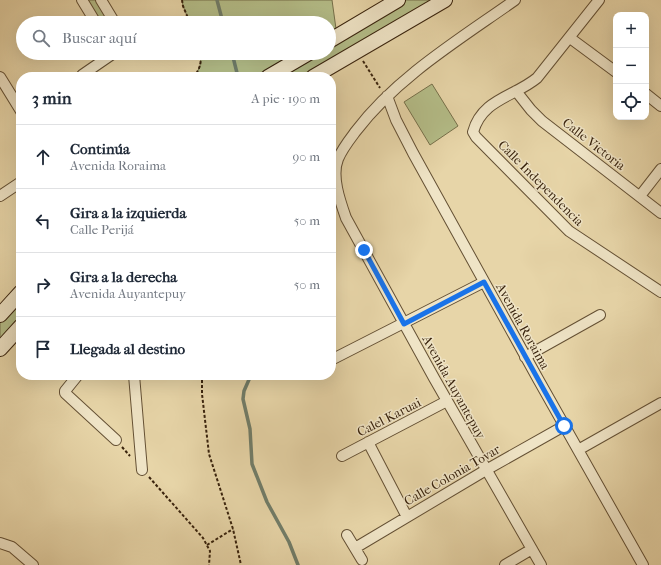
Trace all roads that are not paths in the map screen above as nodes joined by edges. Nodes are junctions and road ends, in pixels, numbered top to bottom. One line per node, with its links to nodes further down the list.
1 (82, 0): 7 (street)
2 (101, 0): 8 (street)
3 (398, 0): 9 (main road)
4 (445, 0): 16 (main road)
5 (515, 0): 19 (street, Avenida Auyantepuy)
6 (599, 0): 10 (street)
7 (92, 16)
8 (111, 16)
9 (336, 37)
10 (570, 38): 13 (street); 18 (street)
11 (104, 60): 14 (street)
12 (297, 60): 15 (main road)
13 (613, 70)
14 (86, 72)
15 (277, 72)
16 (322, 72)
17 (0, 77): 21 (street)
18 (516, 91): 26 (street, Calle Victoria); 29 (street, Calle Independencia)
19 (387, 96): 28 (street, Avenida Roraima); 33 (street, Avenida Auyantepuy)
20 (649, 96): 22 (street)
21 (16, 103)
22 (661, 106)
23 (661, 169): 26 (street)
24 (16, 185): 25 (street)
25 (0, 196)
26 (640, 196): 27 (street, Calle Victoria)
27 (661, 213)
28 (484, 282): 33 (street); 36 (street, Avenida Roraima)
29 (661, 292)
30 (16, 297): 31 (main road)
31 (0, 315)
32 (600, 315): 36 (street)
33 (404, 324): 37 (street); 40 (street, Avenida Auyantepuy)
34 (16, 331): 35 (main road)
35 (0, 349)
36 (526, 357): 42 (street, Avenida Roraima)
37 (336, 358)
38 (74, 380): 43 (street)
39 (134, 380): 47 (street)
40 (447, 401): 44 (street, Calel Karuai); 48 (street, Avenida Auyantepuy)
41 (661, 403): 45 (street)
42 (564, 426): 45 (street, Avenida Roraima); 48 (street, Calle Colonia Tovar)
43 (116, 440)
44 (368, 442): 46 (street, Calel Karuai); 49 (street)
45 (578, 450): 58 (street, Avenida Roraima)
46 (342, 456)
47 (142, 470)
48 (486, 470): 49 (street, Calle Colonia Tovar); 53 (street, Avenida Auyantepuy)
49 (407, 516): 52 (street, Calle Colonia Tovar)
50 (347, 535): 52 (street)
51 (0, 543): 55 (street)
52 (355, 548): 54 (street)
53 (532, 549): 56 (street); 57 (street, Avenida Auyantepuy)
54 (362, 560)
55 (33, 565)
56 (505, 565)
57 (541, 565)
58 (643, 565)

